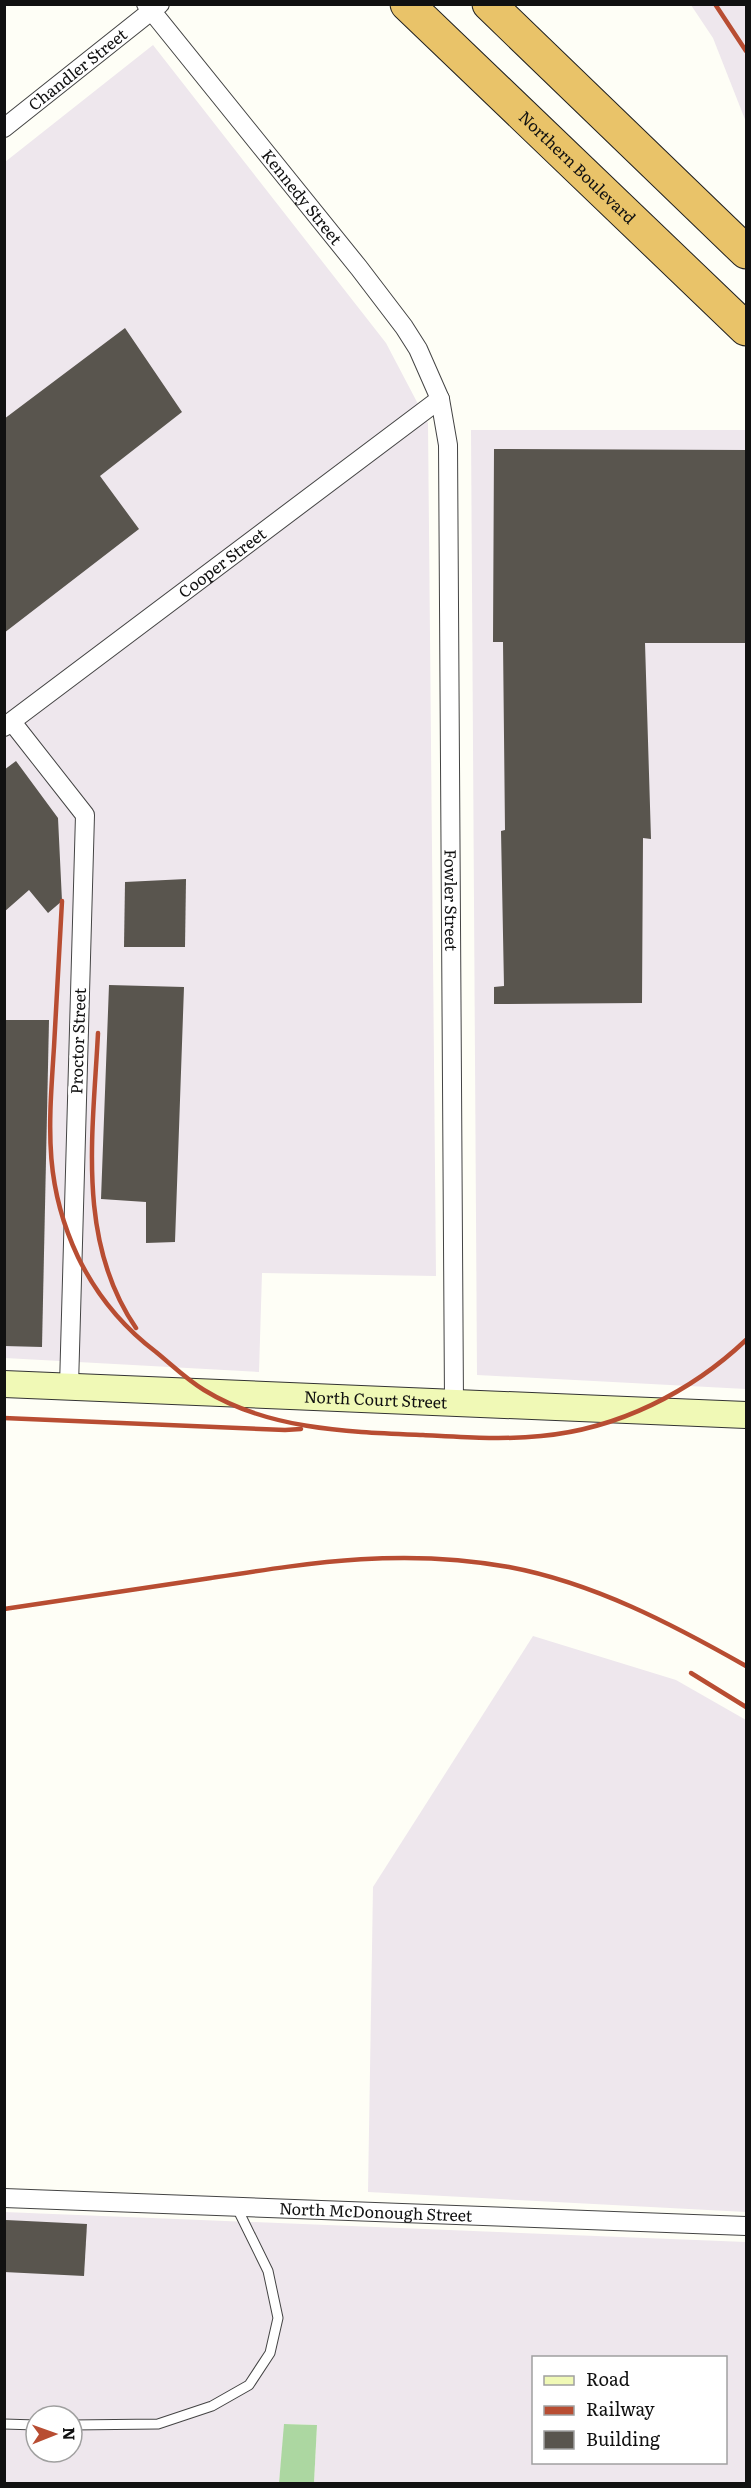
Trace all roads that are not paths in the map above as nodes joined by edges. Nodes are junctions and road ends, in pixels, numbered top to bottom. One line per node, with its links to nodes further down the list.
1 (407, 4): 6 (highway, Northern Boulevard)
2 (489, 4): 5 (highway)
3 (153, 7): 4 (street, Chandler Street); 7 (street, Kennedy Street)
4 (4, 128)
5 (747, 252)
6 (747, 329)
7 (440, 399): 8 (street, Cooper Street); 11 (street, Fowler Street)
8 (8, 724): 10 (street, Proctor Street)
9 (4, 1384): 10 (main road, North Court Street)
10 (69, 1386): 11 (main road, North Court Street)
11 (453, 1402): 12 (main road, North Court Street)
12 (747, 1415)
13 (4, 2198): 14 (street, North McDonough Street)
14 (237, 2208): 15 (street, North McDonough Street); 18 (lane)
15 (747, 2226)
16 (4, 2424): 17 (lane)
17 (24, 2425)
18 (84, 2425)

